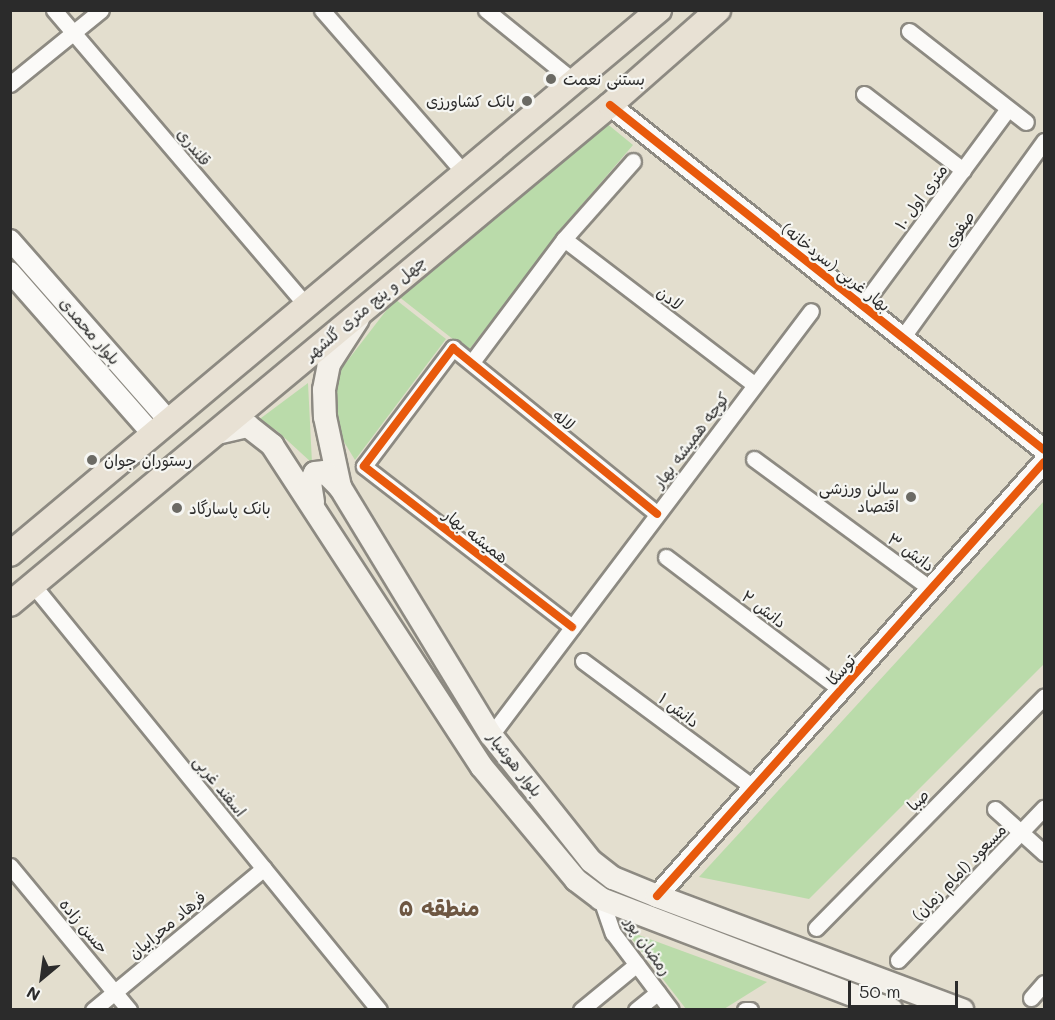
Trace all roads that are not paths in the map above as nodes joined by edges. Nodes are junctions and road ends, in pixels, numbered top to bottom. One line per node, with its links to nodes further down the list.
1 (54, 10): 8 (street, قلندری)
2 (101, 10): 8 (street)
3 (322, 10): 18 (street)
4 (486, 10): 9 (street)
5 (659, 10): 9 (main road)
6 (718, 10): 12 (main road, چهل و پنج متری گلشهر)
7 (909, 32): 13 (street)
8 (74, 33): 10 (street); 23 (street, قلندری)
9 (575, 82): 18 (main road)
10 (10, 84)
11 (864, 94): 17 (street)
12 (610, 105): 22 (main road, چهل و پنج متری گلشهر); 24 (street, بهار غربی (سردخانه))
13 (1008, 109): 14 (street); 17 (street, ۱۰ متری اول)
14 (1026, 122)
15 (1044, 141): 26 (street, صفوی)
16 (633, 161): 19 (street)
17 (963, 170): 24 (street, ۱۰ متری اول)
18 (465, 174): 23 (main road)
19 (564, 239): 27 (street); 28 (street, لادن)
20 (10, 240): 29 (street, بلوار محمدی)
21 (10, 272): 30 (street, بلوار محمدی)
22 (368, 304): 32 (main road, چهل و پنج متری گلشهر); 37 (main road, بلوار هوشیار)
23 (307, 306): 31 (main road)
24 (862, 306): 26 (street, بهار غربی (سردخانه))
25 (811, 311): 28 (street, کوچه همیشه بهار)
26 (902, 338): 33 (street, بهار غربی (سردخانه))
27 (472, 362): 36 (street, لاله); 39 (street, لاله)
28 (755, 385): 39 (street, کوچه همیشه بهار)
29 (140, 388): 30 (street); 31 (street, بلوار محمدی)
30 (122, 400): 31 (street, بلوار محمدی)
31 (161, 428): 40 (main road)
32 (217, 433): 38 (main road, بلوار هوشیار); 42 (main road, چهل و پنج متری گلشهر)
33 (1044, 450)
34 (754, 459): 43 (street, دانش ۳)
35 (1044, 462): 43 (street, توسکا)
36 (364, 466): 45 (street, همیشه بهار)
37 (340, 487): 38 (main road); 49 (main road, بلوار هوشیار)
38 (313, 502): 58 (main road, بلوار هوشیار)
39 (657, 514): 45 (street, کوچه همیشه بهار)
40 (10, 554)
41 (666, 557): 47 (street, دانش ۲)
42 (33, 585): 44 (main road, چهل و پنج متری گلشهر); 56 (street, اسفند غربی)
43 (931, 589): 47 (street, توسکا)
44 (10, 604)
45 (572, 627): 49 (street, کوچه همیشه بهار)
46 (583, 661): 50 (street, دانش ۱)
47 (841, 690): 50 (street, توسکا)
48 (1044, 697): 59 (street, صبا)
49 (491, 735): 57 (main road, بلوار هوشیار)
50 (754, 788): 57 (street, توسکا)
51 (1044, 808): 53 (street, مسعود (امام زمان))
52 (995, 809): 53 (street)
53 (1022, 832): 54 (street); 60 (street, مسعود (امام زمان))
54 (1044, 853)
55 (10, 866): 63 (street, حسن زاده)
56 (264, 868): 63 (street, فرهاد محرابیان); 68 (street, اسفند غربی)
57 (657, 896): 75 (main road, بلوار هوشیار)
58 (601, 899): 61 (street, رمضان پور); 74 (main road, بلوار هوشیار)
59 (816, 928)
60 (898, 960)
61 (637, 964): 64 (street, رمضان پور); 69 (street)
62 (1044, 983): 65 (street)
63 (114, 992): 66 (street, فرهاد محرابیان); 67 (street, حسن زاده)
64 (658, 992): 70 (street); 71 (street, رمضان پور)
65 (1030, 998)
66 (93, 1010)
67 (129, 1010)
68 (380, 1010)
69 (581, 1010)
70 (636, 1010)
71 (671, 1010)
72 (745, 1010): 73 (street)
73 (750, 1010)
74 (891, 1010)
75 (962, 1010)

